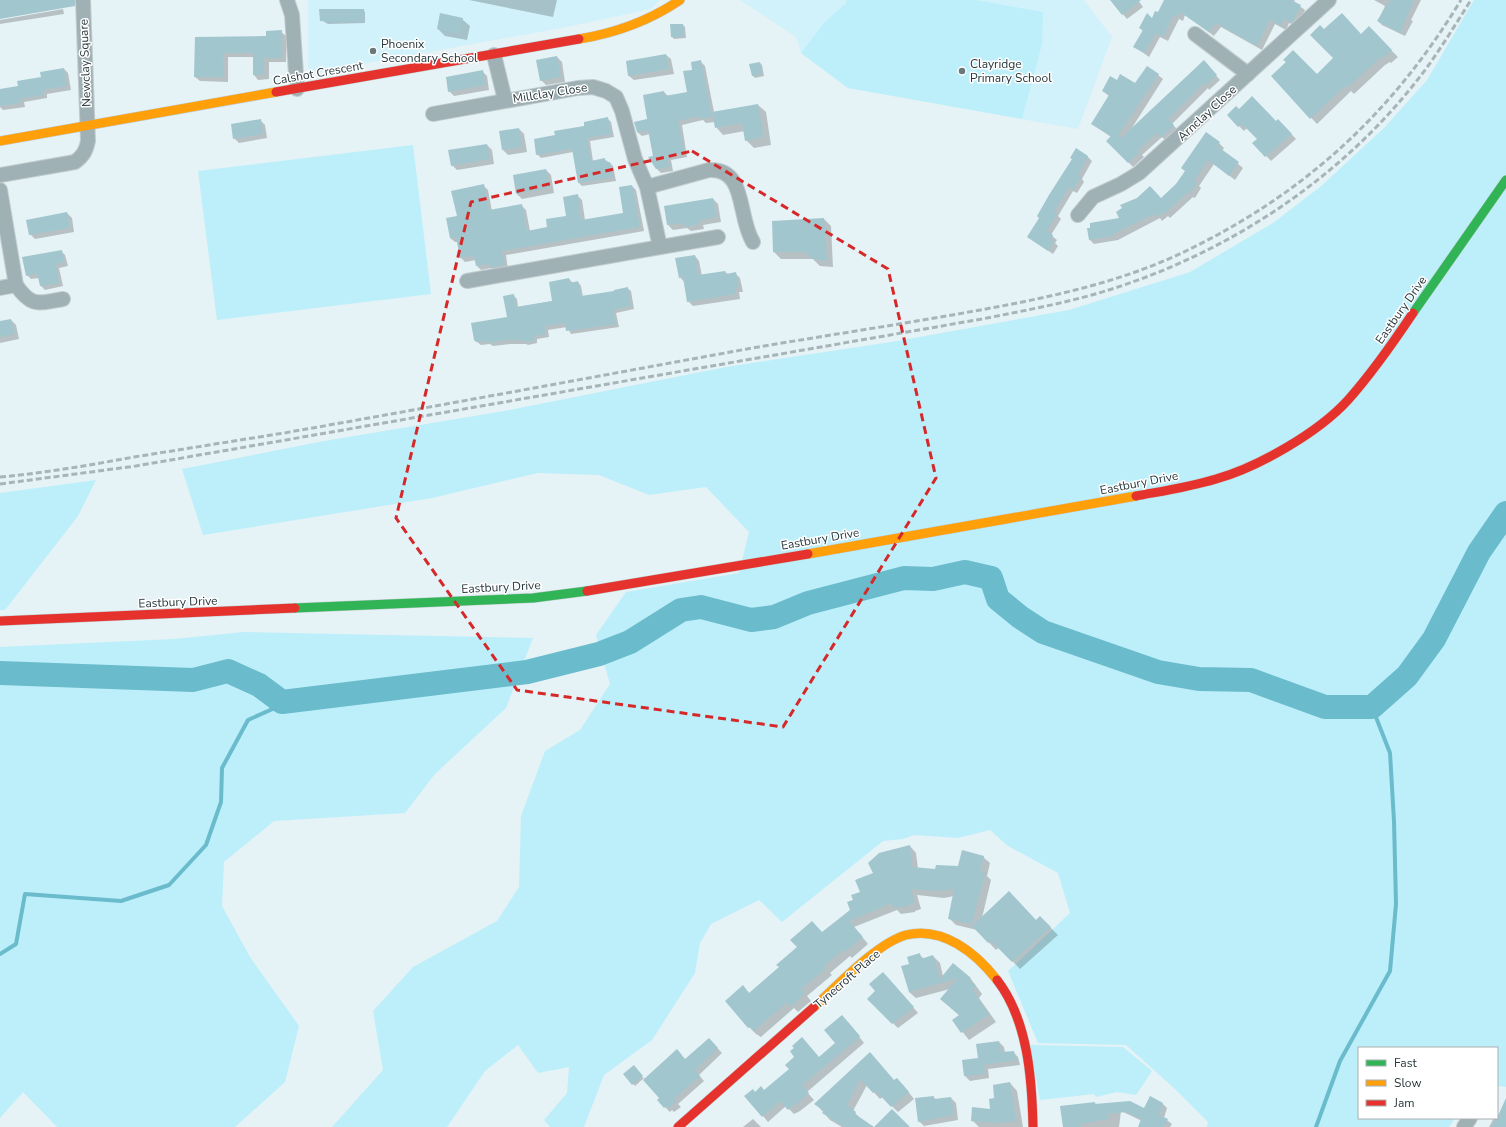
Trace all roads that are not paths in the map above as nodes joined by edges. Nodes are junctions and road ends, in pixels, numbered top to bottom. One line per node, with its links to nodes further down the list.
1 (83, 0): 11 (street, Newclay Square)
2 (287, 0): 8 (street)
3 (680, 0): 6 (street, Calshot Crescent)
4 (1322, 2): 7 (street, Arnclay Close)
5 (1194, 34): 7 (street)
6 (494, 55): 8 (street, Calshot Crescent); 9 (street, Millclay Close)
7 (1248, 74): 17 (street, Arnclay Close)
8 (297, 89): 11 (street, Calshot Crescent)
9 (505, 100): 10 (street, Millclay Close); 15 (street, Millclay Close)
10 (433, 114)
11 (87, 127): 12 (street, Calshot Crescent); 13 (street, Newclay Square)
12 (0, 141)
13 (0, 175)
14 (1506, 180): 25 (street, Eastbury Drive)
15 (647, 187): 19 (street); 20 (street, Millclay Close)
16 (0, 190): 22 (street)
17 (1078, 215)
18 (718, 237): 20 (street)
19 (753, 242)
20 (660, 247): 21 (street)
21 (467, 281)
22 (16, 285): 23 (street); 24 (street)
23 (0, 288)
24 (63, 299)
25 (0, 621)
26 (685, 1125): 27 (street, Tynecroft Place)
27 (1033, 1127)

